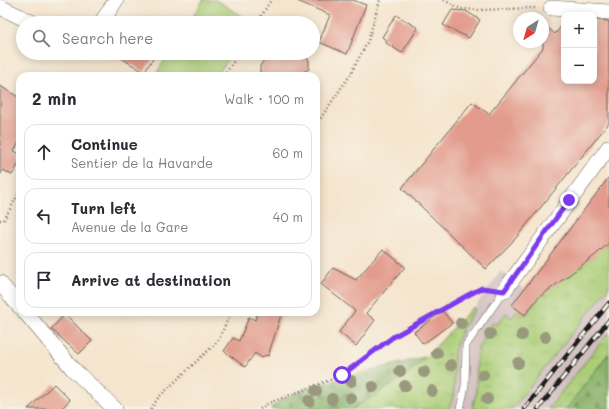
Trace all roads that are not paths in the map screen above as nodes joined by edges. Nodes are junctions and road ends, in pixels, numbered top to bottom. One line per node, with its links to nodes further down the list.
1 (2, 0): 3 (street)
2 (116, 0): 7 (street)
3 (0, 6): 6 (street)
4 (551, 8): 5 (street)
5 (609, 12)
6 (19, 16)
7 (106, 16)
8 (609, 147): 10 (street)
9 (0, 283): 11 (street)
10 (504, 291): 14 (lane)
11 (16, 302)
12 (28, 316): 13 (street)
13 (115, 409)
14 (460, 409)

